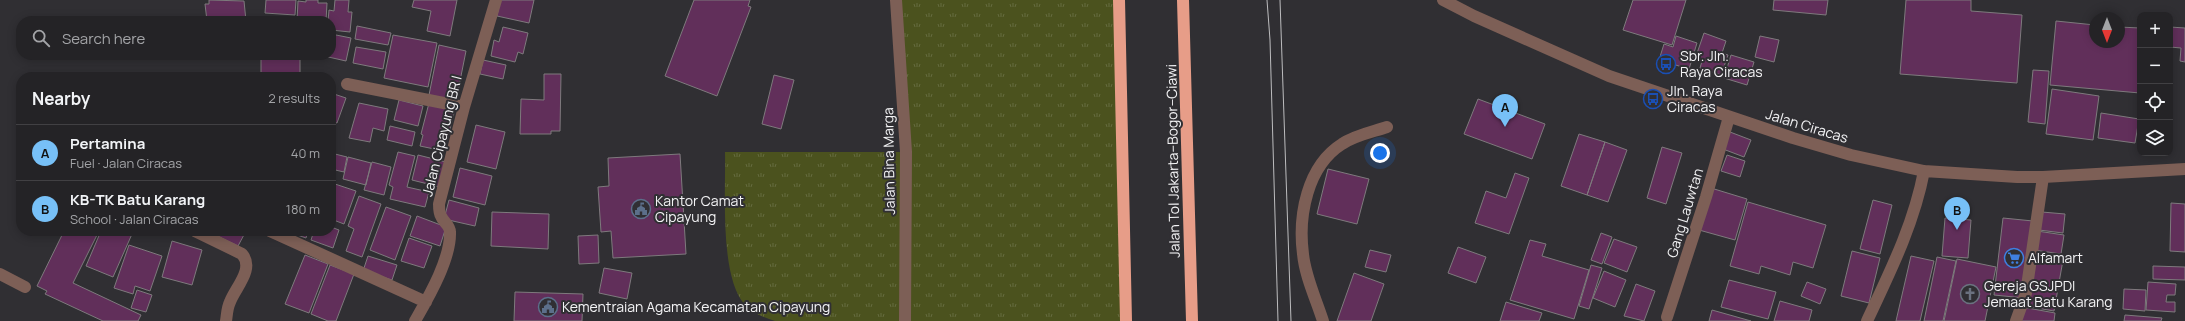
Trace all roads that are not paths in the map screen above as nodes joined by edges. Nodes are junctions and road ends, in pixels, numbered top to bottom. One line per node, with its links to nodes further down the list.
1 (496, 0): 7 (street, Jalan Cipayung BR I)
2 (896, 0): 21 (street, Jalan Bina Marga)
3 (1119, 0): 22 (highway)
4 (1183, 0): 23 (highway, Jalan Tol Jakarta–Bogor–Ciawi)
5 (1443, 0): 8 (street, Jalan Ciracas)
6 (347, 84): 7 (street)
7 (464, 107): 17 (street, Jalan Cipayung BR I)
8 (1729, 117): 11 (street, Jalan Ciracas); 18 (street, Gang Lauwtan)
9 (1387, 127): 24 (street)
10 (2185, 169): 12 (street, Jalan Ciracas)
11 (1924, 170): 12 (street, Jalan Ciracas); 25 (street)
12 (2043, 177): 26 (street)
13 (205, 236): 19 (street)
14 (281, 236): 17 (street)
15 (0, 274): 16 (street)
16 (25, 287)
17 (426, 302): 20 (street, Jalan Cipayung BR I)
18 (1667, 317)
19 (226, 321)
20 (415, 321)
21 (905, 321)
22 (1126, 321)
23 (1192, 321)
24 (1323, 321)
25 (1867, 321)
26 (2016, 321)

